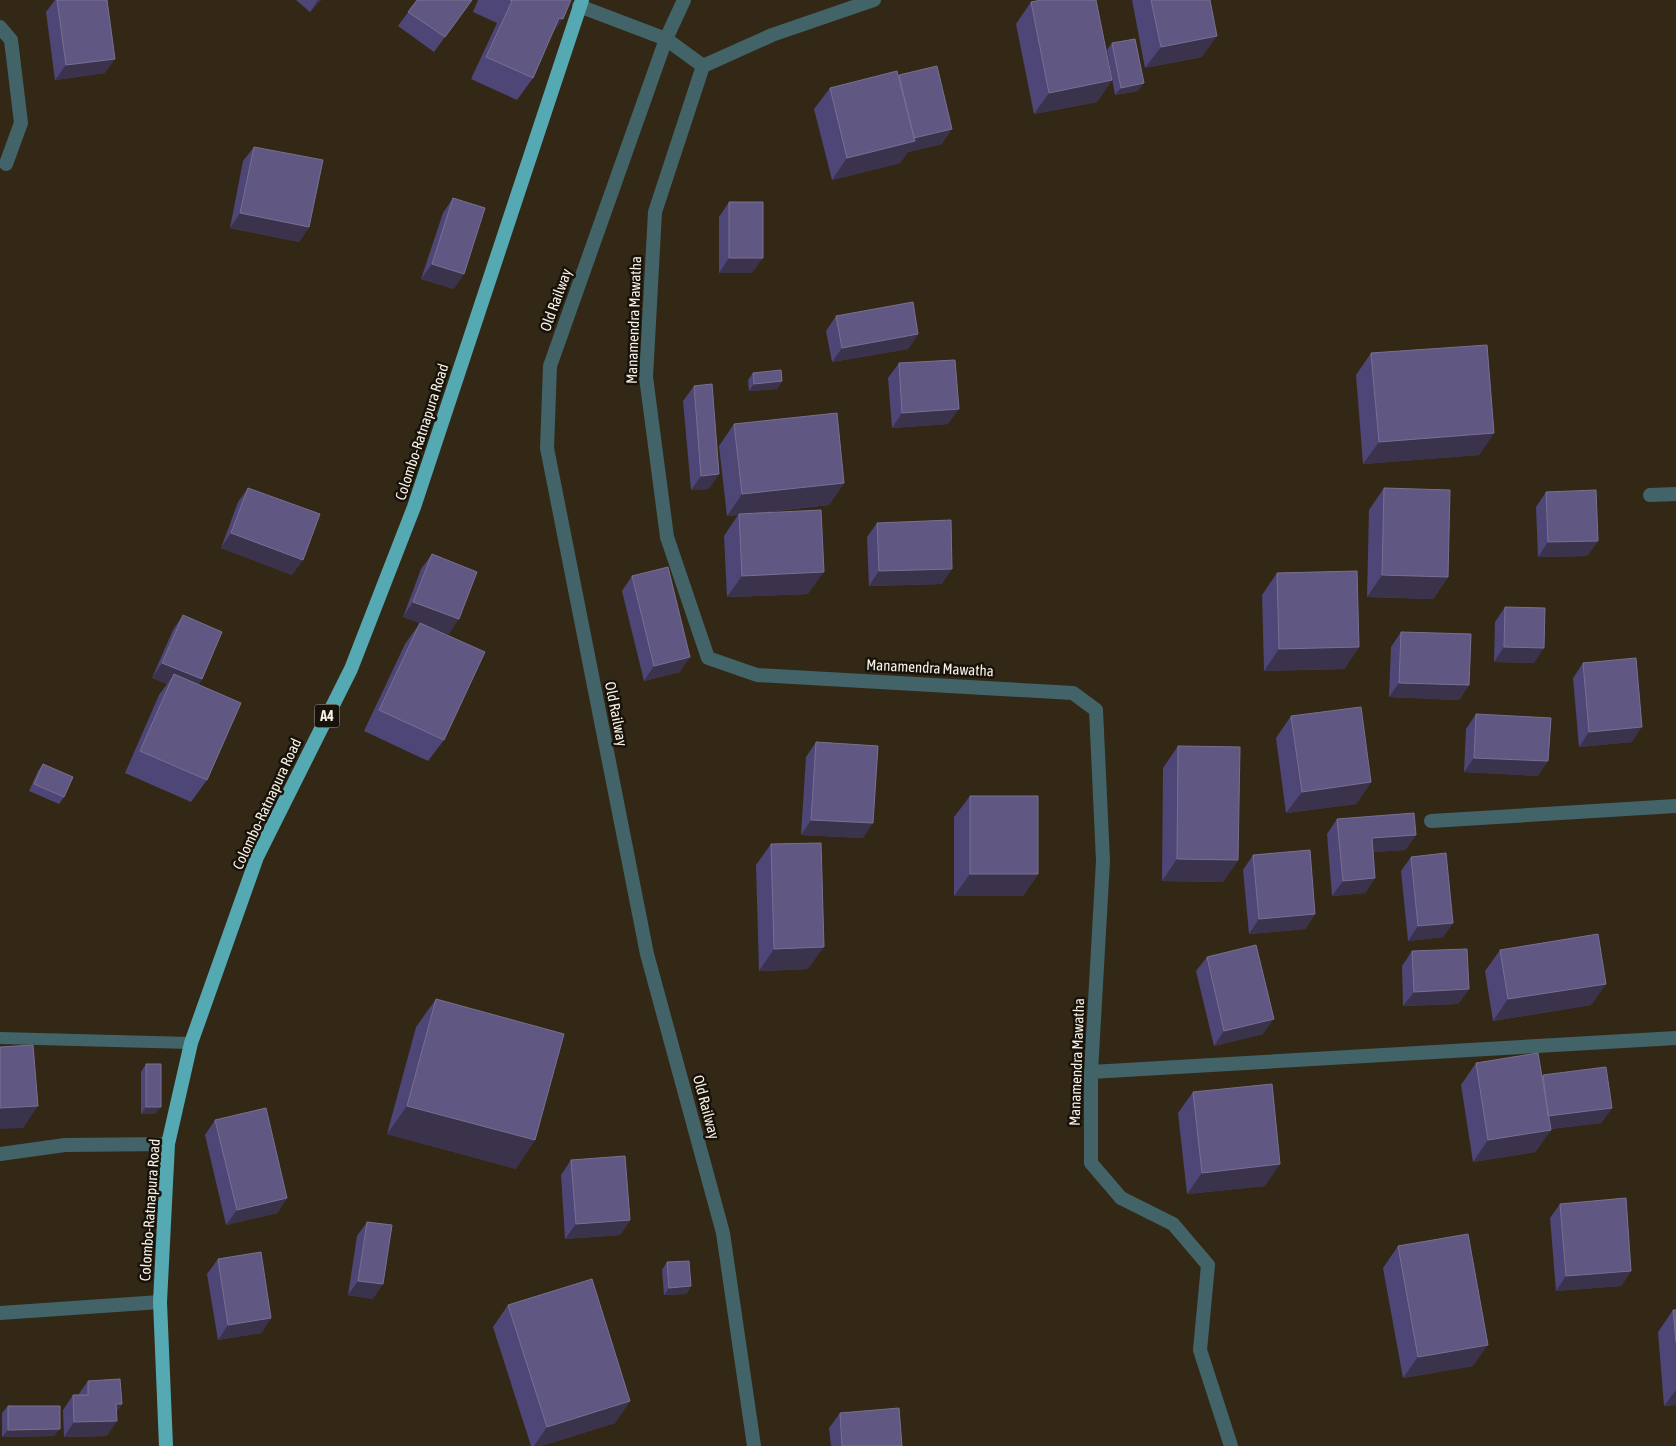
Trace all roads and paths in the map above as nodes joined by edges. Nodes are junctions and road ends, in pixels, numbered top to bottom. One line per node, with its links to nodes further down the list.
1 (684, 0): 5 (street, Old Railway)
2 (874, 0): 6 (street)
3 (580, 3): 5 (street); 14 (highway, Colombo-Ratnapura Road / A4)
4 (0, 27): 7 (street)
5 (666, 40): 6 (street); 21 (street, Old Railway)
6 (702, 66): 15 (street, Manamendra Mawatha)
7 (6, 164)
8 (1676, 494): 9 (street)
9 (1650, 495)
10 (1676, 806): 11 (street)
11 (1430, 821)
12 (0, 1038): 14 (lane)
13 (1676, 1038): 15 (street)
14 (191, 1044): 16 (highway, Colombo-Ratnapura Road / A4)
15 (1091, 1072): 22 (street, Manamendra Mawatha)
16 (168, 1144): 17 (street); 18 (highway, Colombo-Ratnapura Road / A4)
17 (0, 1154)
18 (160, 1302): 19 (street); 20 (highway, Colombo-Ratnapura Road / A4)
19 (0, 1313)
20 (166, 1446)
21 (754, 1446)
22 (1231, 1446)

